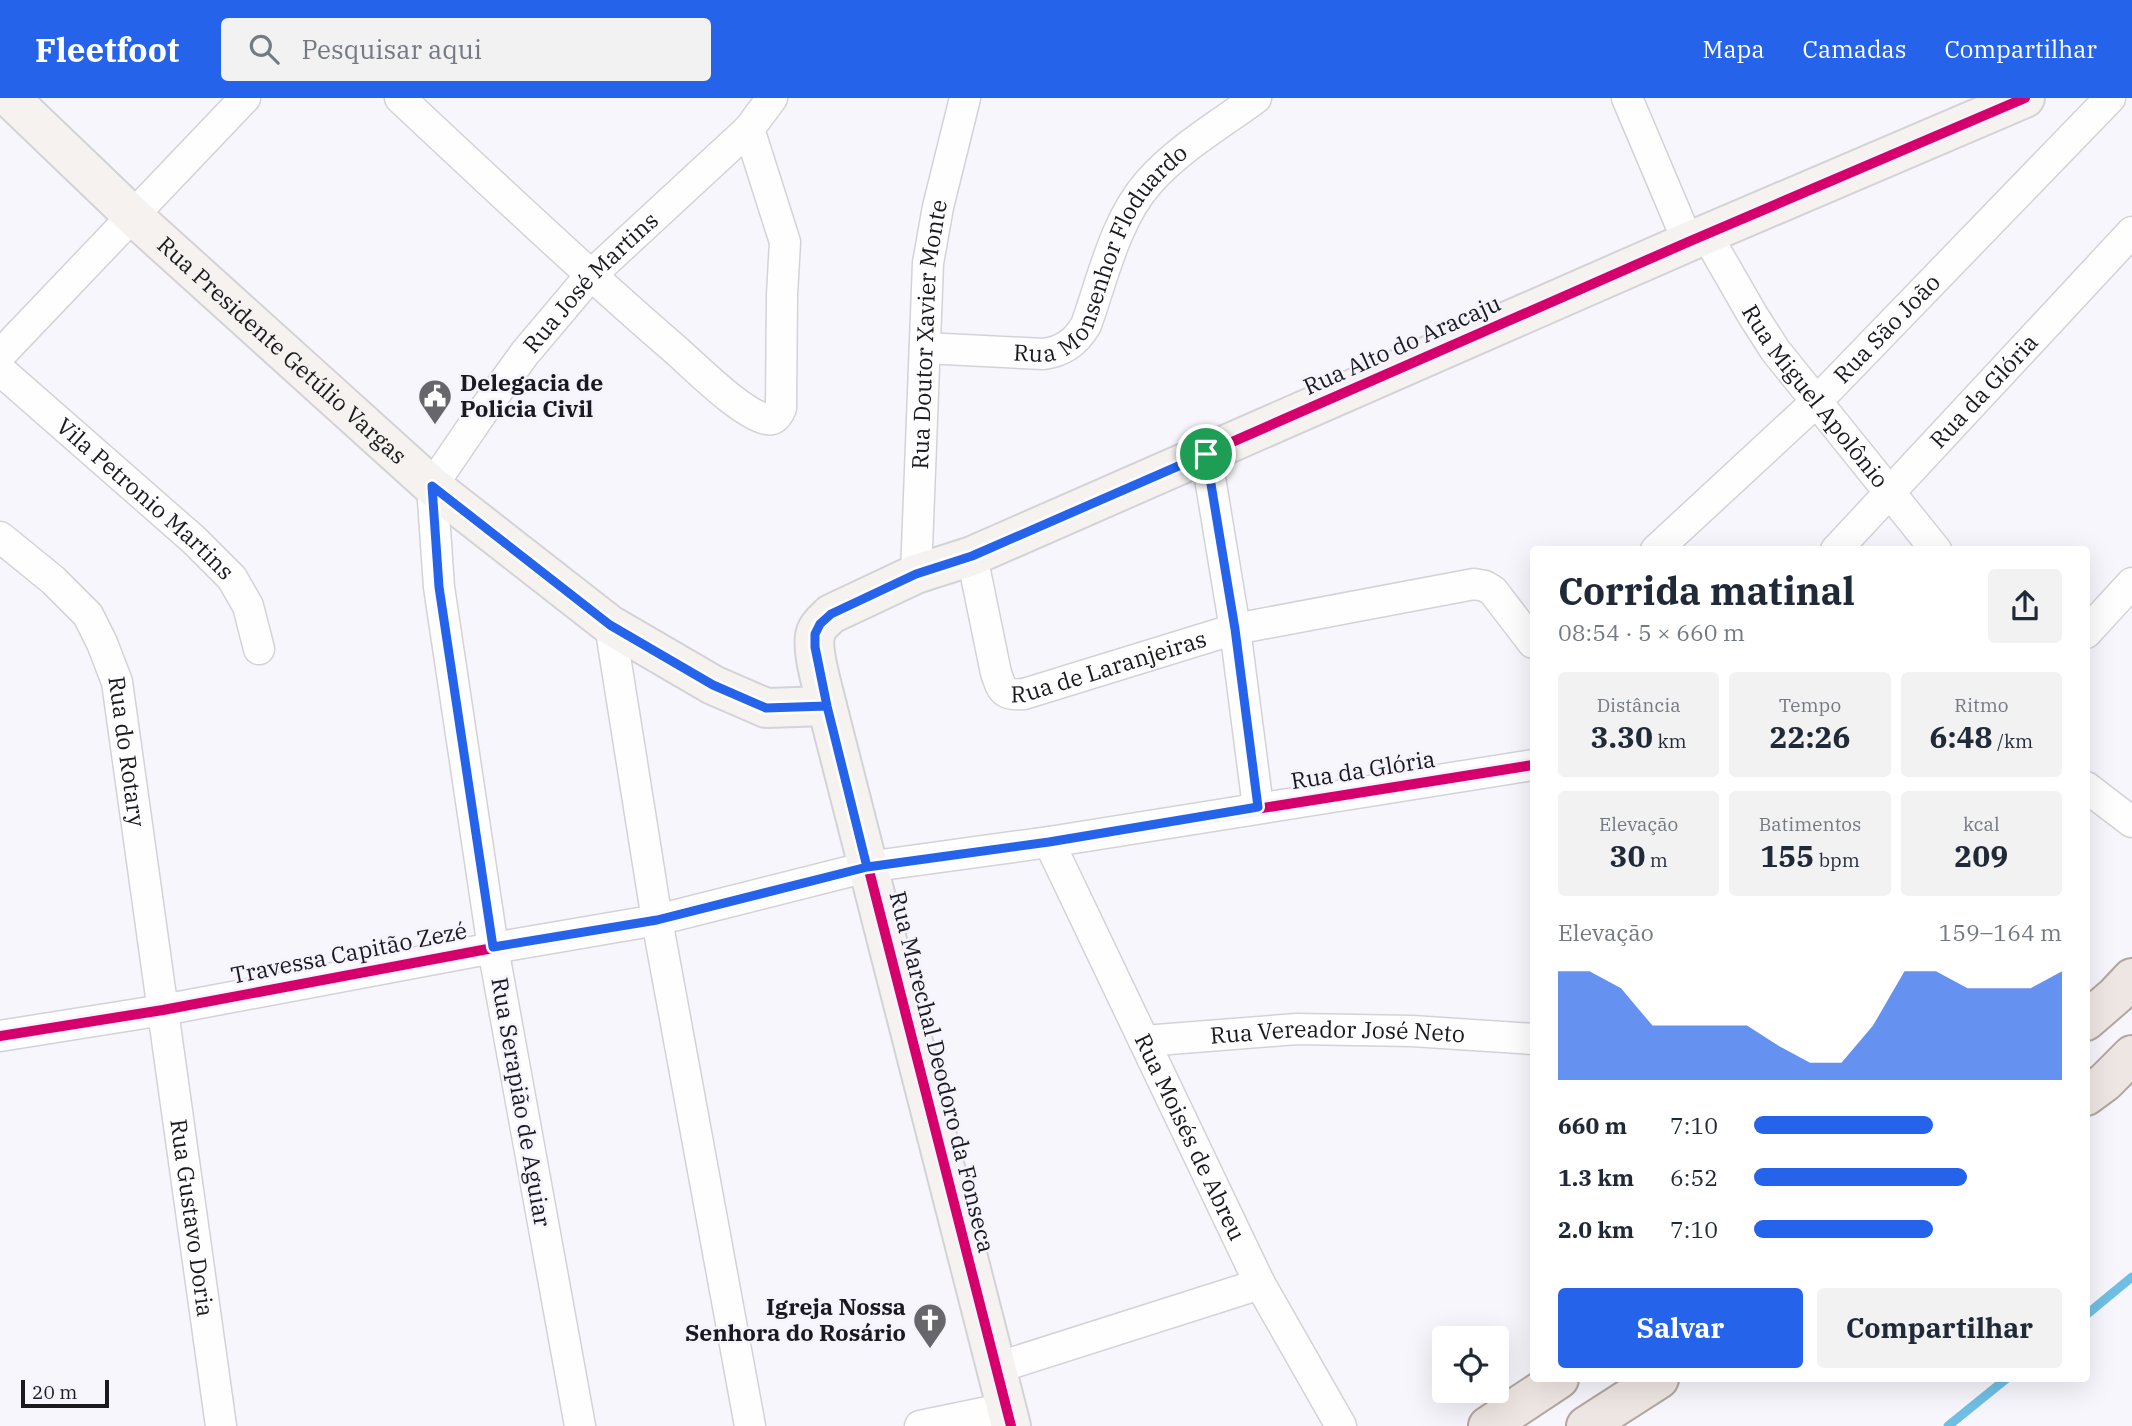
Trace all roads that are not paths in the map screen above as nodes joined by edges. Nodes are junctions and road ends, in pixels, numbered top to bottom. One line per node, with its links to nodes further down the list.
1 (9, 98): 11 (street, Rua Presidente Getúlio Vargas)
2 (245, 98): 11 (street)
3 (400, 98): 14 (street)
4 (772, 98): 10 (street, Rua José Martins)
5 (965, 98): 15 (street, Rua Doutor Xavier Monte)
6 (1256, 98): 15 (street, Rua Monsenhor Floduardo)
7 (1628, 98): 13 (street, Rua Miguel Apolônio)
8 (2110, 98): 18 (street, Rua São João)
9 (2017, 99): 13 (street, Rua Alto do Aracaju)
10 (749, 129): 14 (street, Rua José Martins); 14 (street)
11 (132, 215): 16 (street); 20 (street, Rua Presidente Getúlio Vargas)
12 (2132, 232): 21 (street, Rua da Glória)
13 (1697, 238): 18 (street, Rua Miguel Apolônio); 19 (street, Rua Alto do Aracaju)
14 (590, 276): 20 (street, Rua José Martins)
15 (925, 348): 27 (street, Rua Doutor Xavier Monte)
16 (0, 355)
17 (0, 370): 34 (street, Vila Petronio Martins)
18 (1817, 401): 21 (street, Rua Miguel Apolônio); 23 (street, Rua São João)
19 (1206, 454): 26 (street, Rua Alto do Aracaju); 30 (street)
20 (432, 486): 29 (street, Rua Presidente Getúlio Vargas); 43 (street, Rua Serapião de Aguiar)
21 (1889, 491): 24 (street, Rua da Glória); 25 (street, Rua Miguel Apolônio)
22 (0, 537): 45 (street, Rua do Rotary)
23 (1660, 546)
24 (1840, 546)
25 (1933, 546)
26 (972, 556): 27 (street, Rua Alto do Aracaju); 30 (street, Rua de Laranjeiras)
27 (916, 574): 33 (street, Rua Alto do Aracaju)
28 (2132, 583): 31 (street)
29 (610, 625): 35 (street, Rua Presidente Getúlio Vargas); 42 (street)
30 (1235, 629): 32 (street, Rua de Laranjeiras); 38 (street)
31 (2090, 629)
32 (1530, 639)
33 (815, 647): 35 (street, Rua Marechal Deodoro da Fonseca)
34 (259, 649)
35 (827, 706): 41 (street, Rua Marechal Deodoro da Fonseca)
36 (1530, 765): 38 (street, Rua da Glória)
37 (2090, 790): 39 (street)
38 (1258, 807): 40 (street, Rua da Glória)
39 (2132, 822)
40 (1049, 842): 41 (street, Rua da Glória); 49 (street, Rua Moisés de Abreu)
41 (867, 867): 42 (street, Travessa Capitão Zezé); 53 (street, Rua Marechal Deodoro da Fonseca)
42 (657, 920): 43 (street, Travessa Capitão Zezé); 60 (street)
43 (493, 947): 45 (street, Travessa Capitão Zezé); 59 (street, Rua Serapião de Aguiar)
44 (2132, 978): 46 (main road)
45 (163, 1010): 47 (street, Travessa Capitão Zezé); 58 (street, Rua Gustavo Doria)
46 (2090, 1018)
47 (0, 1036)
48 (1530, 1040): 49 (street, Rua Vereador José Neto)
49 (1144, 1041): 52 (street, Rua Moisés de Abreu)
50 (2132, 1055): 51 (main road)
51 (2090, 1093)
52 (1260, 1284): 53 (street); 62 (street, Rua Moisés de Abreu)
53 (996, 1368): 56 (street, Rua Marechal Deodoro da Fonseca)
54 (1554, 1382): 57 (main road)
55 (1654, 1382): 63 (main road)
56 (1009, 1417): 61 (street)
57 (1490, 1425)
58 (221, 1426)
59 (580, 1426)
60 (750, 1426)
61 (920, 1426)
62 (1340, 1426)
63 (1586, 1426)

